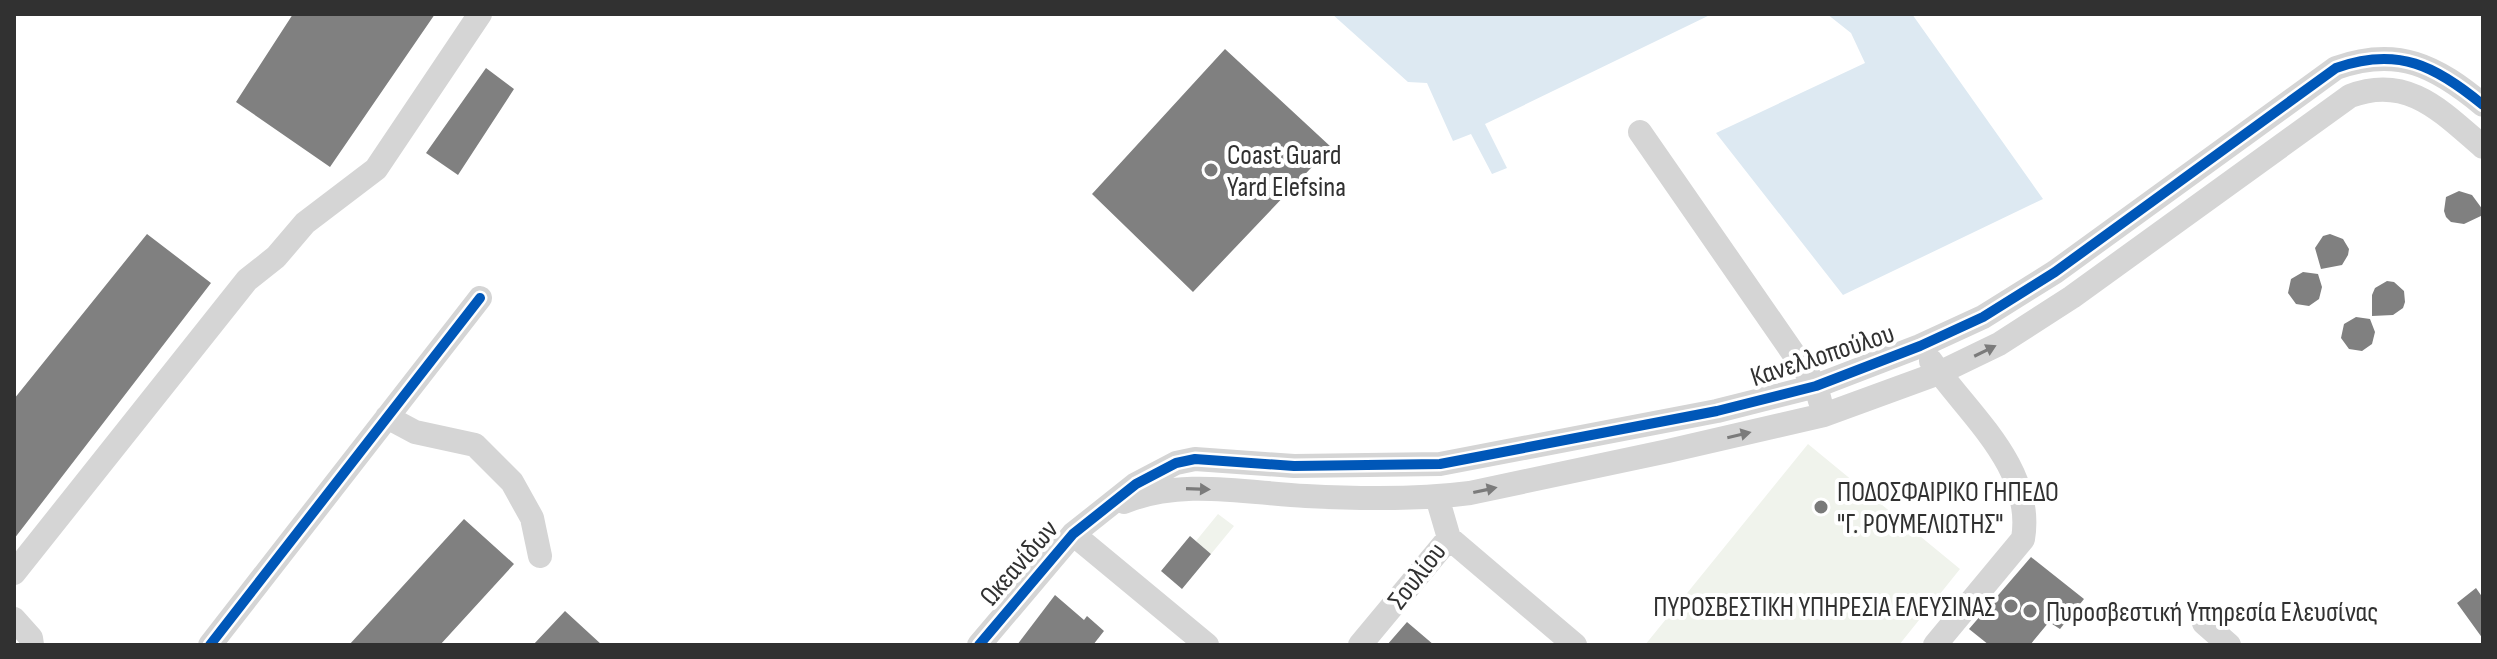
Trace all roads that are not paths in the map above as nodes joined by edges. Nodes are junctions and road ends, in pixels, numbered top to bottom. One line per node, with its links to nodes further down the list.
1 (480, 14): 16 (street)
2 (2483, 105): 6 (street, Κανελλοπούλου)
3 (1640, 132): 8 (street)
4 (2483, 147): 7 (street, Κανελλοπούλου, one-way to 4)
5 (480, 298): 10 (street)
6 (1920, 346): 7 (street); 8 (street, Κανελλοπούλου)
7 (1939, 373): 9 (street, Κανελλοπούλου); 19 (street)
8 (1816, 386): 9 (street); 12 (street, Κανελλοπούλου)
9 (1824, 415): 11 (street, Κανελλοπούλου, one-way to 9)
10 (387, 417): 15 (street); 22 (street)
11 (1437, 497): 12 (street, Κανελλοπούλου, one-way to 11); 14 (street, Σουλίου)
12 (1096, 514): 13 (street, Ωκεανίδων)
13 (1073, 534): 20 (street, Ωκεανίδων); 23 (street)
14 (1449, 538): 24 (street, Σουλίου); 25 (street)
15 (540, 556)
16 (14, 573)
17 (14, 619): 21 (street)
18 (2204, 623): 26 (street)
19 (1943, 642)
20 (981, 644)
21 (32, 645)
22 (210, 645)
23 (1207, 645)
24 (1360, 645)
25 (1575, 645)
26 (2229, 645)

